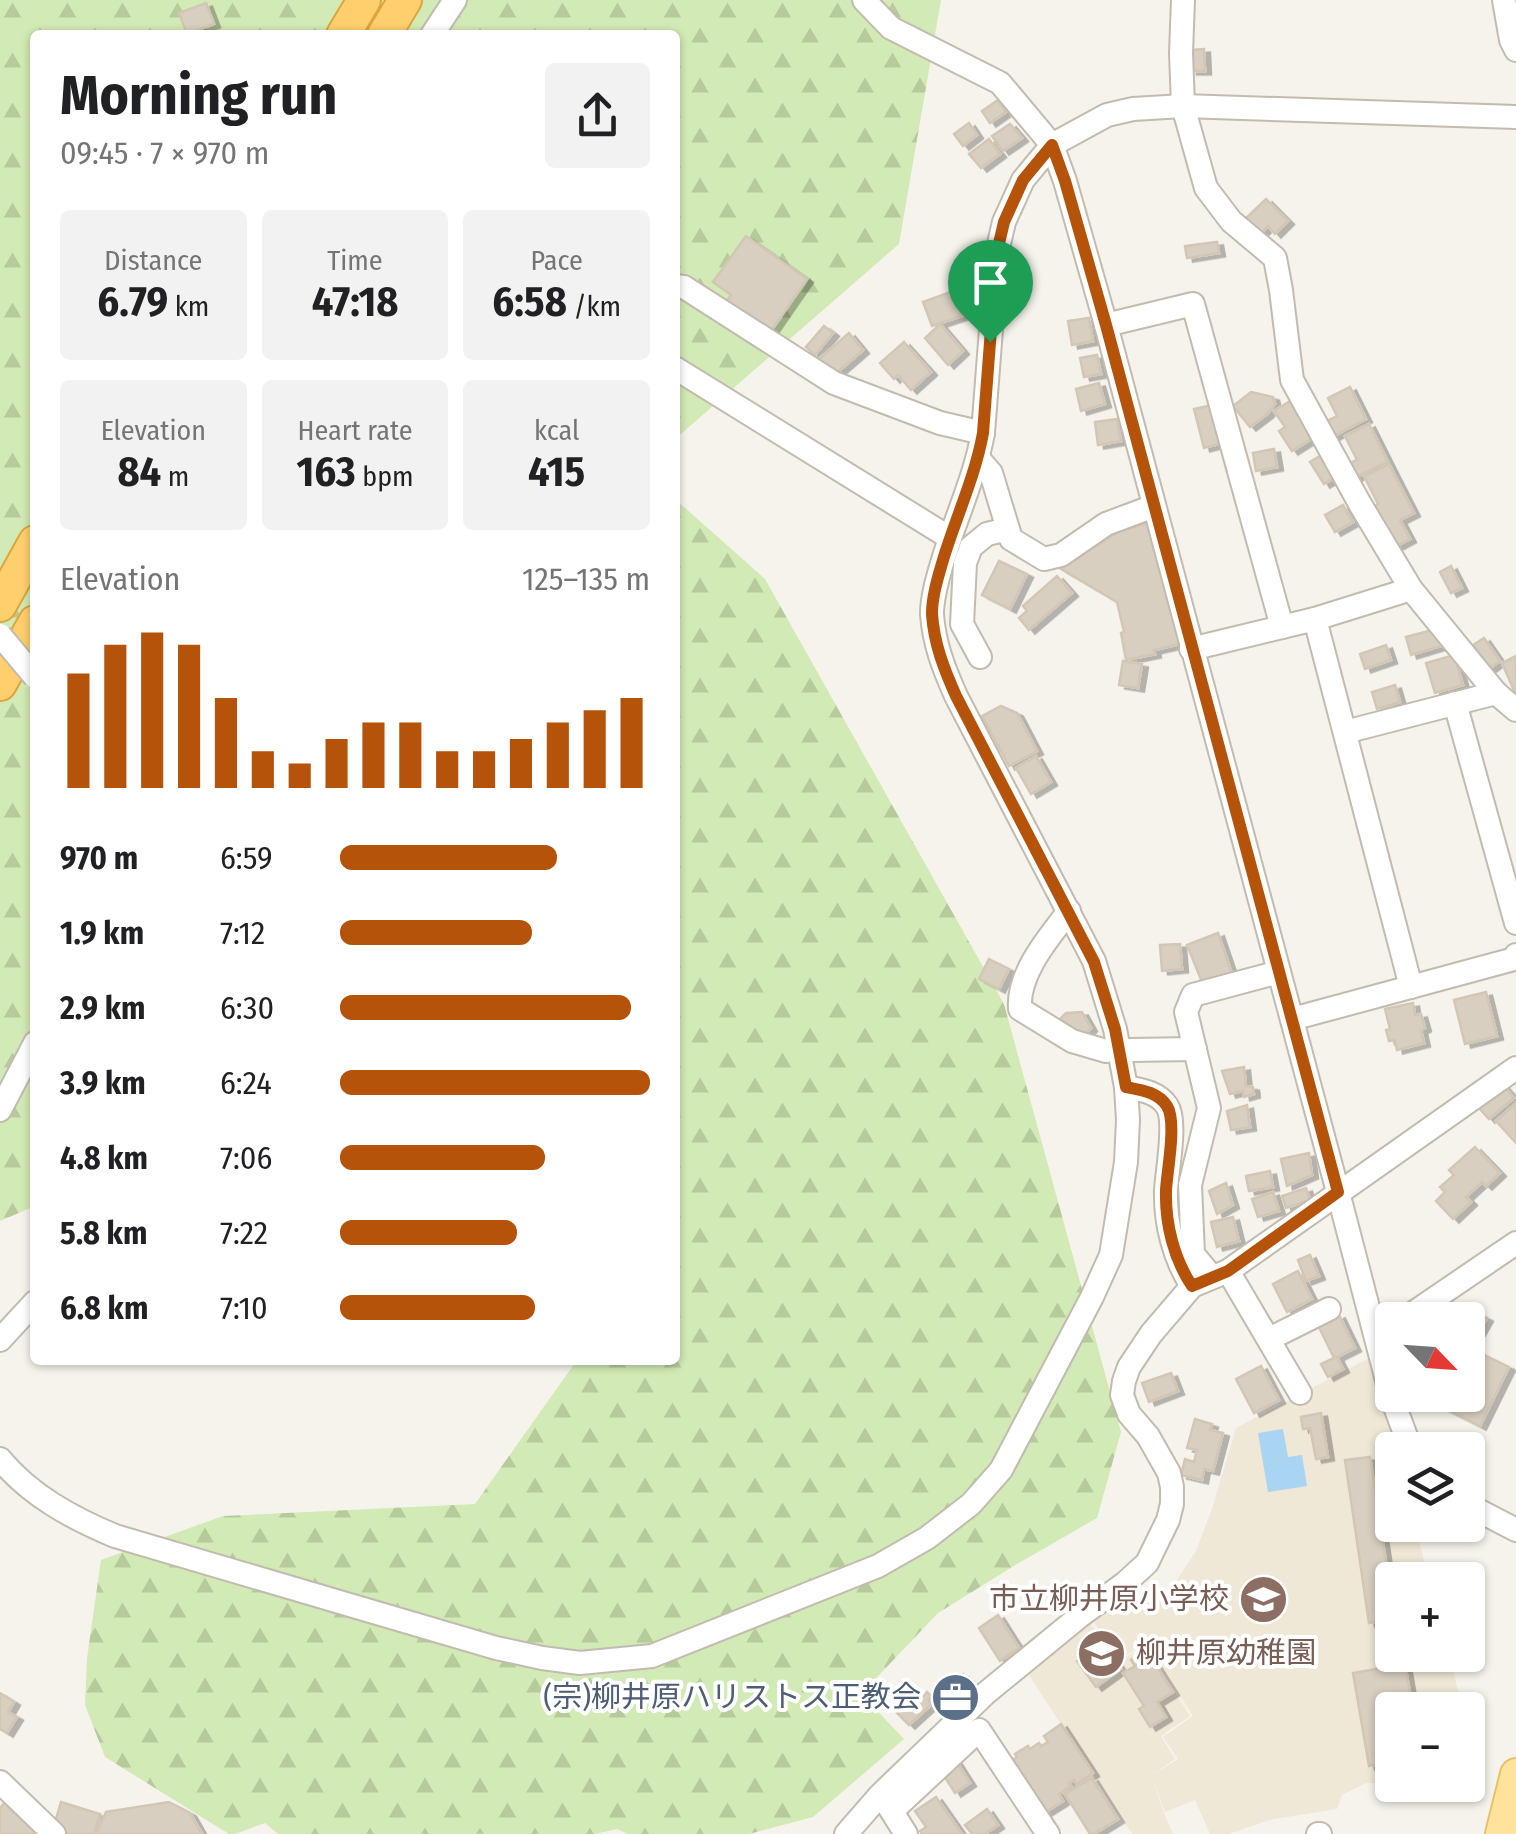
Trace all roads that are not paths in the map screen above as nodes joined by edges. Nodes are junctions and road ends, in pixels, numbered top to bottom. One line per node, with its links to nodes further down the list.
1 (364, 0): 7 (highway)
2 (405, 0): 8 (highway)
3 (455, 0): 9 (street)
4 (864, 0): 13 (street)
5 (1183, 0): 11 (street)
6 (1504, 0): 10 (street)
7 (346, 30)
8 (387, 30)
9 (435, 30)
10 (1514, 44)
11 (1183, 106): 12 (street); 13 (street); 23 (street)
12 (1516, 117)
13 (1052, 145): 15 (street); 17 (street)
14 (680, 287): 17 (street)
15 (1106, 325): 19 (street); 26 (street)
16 (680, 371): 21 (street)
17 (983, 433): 18 (street)
18 (978, 458): 20 (street); 21 (street)
19 (1154, 506): 20 (street); 29 (street)
20 (1008, 529): 30 (street)
21 (950, 538): 37 (street)
22 (30, 551): 24 (highway)
23 (1411, 589): 25 (street); 33 (street)
24 (0, 605)
25 (1315, 619): 26 (street); 36 (street)
26 (1282, 627): 29 (street)
27 (30, 631): 32 (highway)
28 (0, 635): 31 (street, bridge)
29 (1192, 649): 40 (street)
30 (980, 657)
31 (30, 671)
32 (0, 684)
33 (1496, 692): 34 (street); 35 (street)
34 (1455, 703): 36 (street); 38 (street)
35 (1516, 710)
36 (1345, 732): 41 (street)
37 (1070, 912): 44 (street); 48 (street)
38 (1516, 923)
39 (1516, 956): 41 (street)
40 (1279, 972): 42 (street); 43 (street)
41 (1411, 987): 42 (street)
42 (1292, 1019): 50 (street)
43 (1195, 1049): 45 (street); 52 (street)
44 (1106, 1050)
45 (1130, 1050)
46 (30, 1053): 49 (street)
47 (1516, 1068): 50 (street)
48 (1126, 1087): 52 (street); 60 (street)
49 (0, 1110)
50 (1338, 1192): 52 (street); 54 (street)
51 (1516, 1243): 53 (street)
52 (1211, 1278): 57 (street); 65 (street)
53 (1429, 1302)
54 (1375, 1305)
55 (30, 1307): 58 (street)
56 (1330, 1309): 57 (street)
57 (1268, 1339): 59 (street)
58 (0, 1340)
59 (1300, 1393)
60 (0, 1458)
61 (1485, 1511): 62 (street)
62 (1513, 1522)
63 (1516, 1774): 70 (main road)
64 (0, 1782): 66 (street)
65 (886, 1803): 67 (street); 68 (street); 69 (street)
66 (54, 1834)
67 (846, 1834)
68 (906, 1834)
69 (1048, 1834)
70 (1501, 1834)

